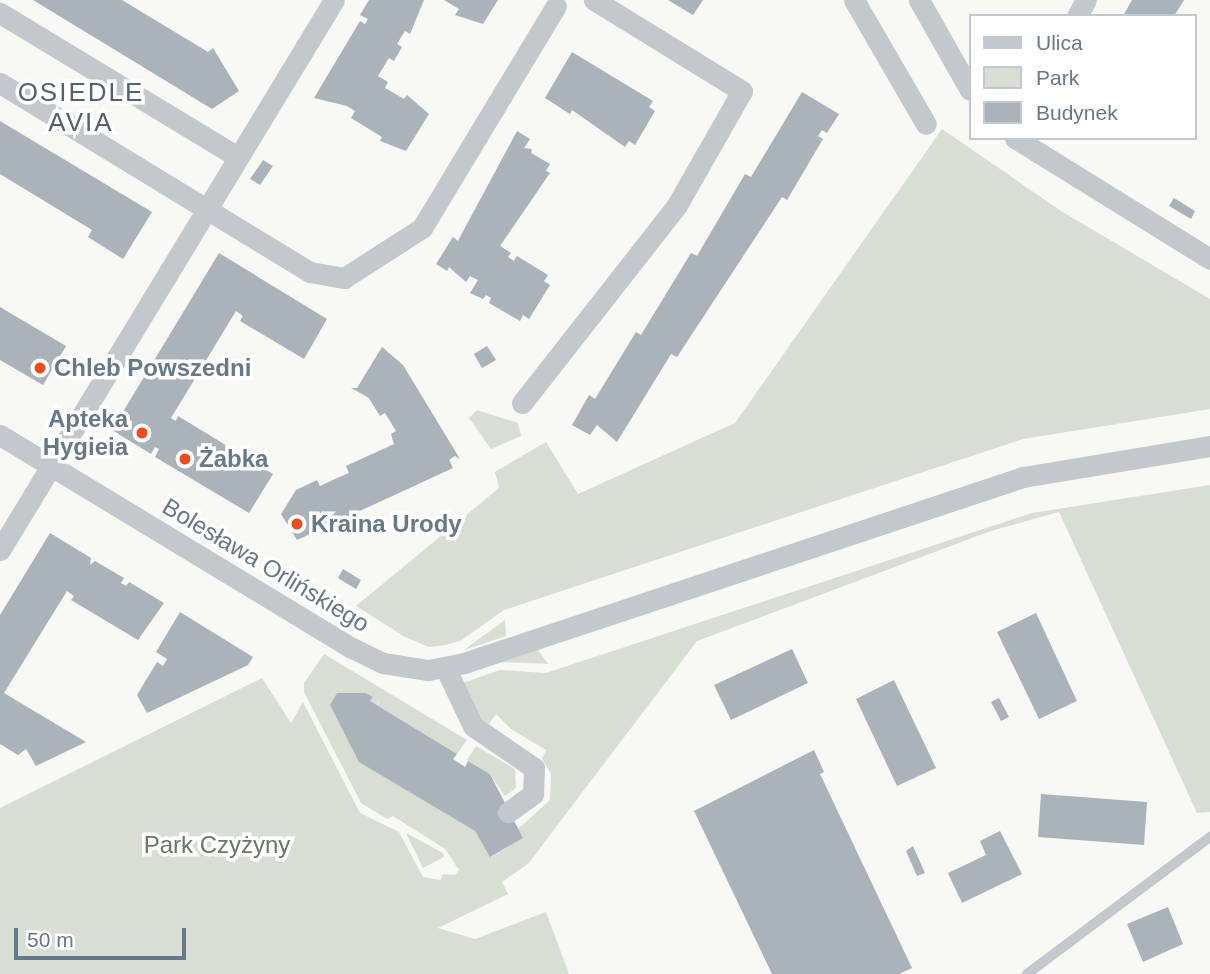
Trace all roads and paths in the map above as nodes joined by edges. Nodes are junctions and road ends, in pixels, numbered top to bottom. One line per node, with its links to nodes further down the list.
1 (334, 0): 11 (street)
2 (594, 0): 14 (street)
3 (854, 0): 9 (street)
4 (919, 0): 8 (street)
5 (556, 6): 12 (street)
6 (0, 13): 11 (street)
7 (0, 83): 12 (street)
8 (968, 86)
9 (926, 124)
10 (1018, 140): 13 (street)
11 (238, 157): 12 (street)
12 (207, 209): 17 (street)
13 (1210, 259)
14 (522, 403)
15 (0, 435): 17 (street, Bolesława Orlińskiego)
16 (1210, 446): 19 (street, Bolesława Orlińskiego)
17 (53, 467): 18 (street); 19 (street, Bolesława Orlińskiego)
18 (0, 550)
19 (454, 665): 20 (street)
20 (508, 812)
21 (1210, 837): 22 (lane)
22 (1027, 974)

